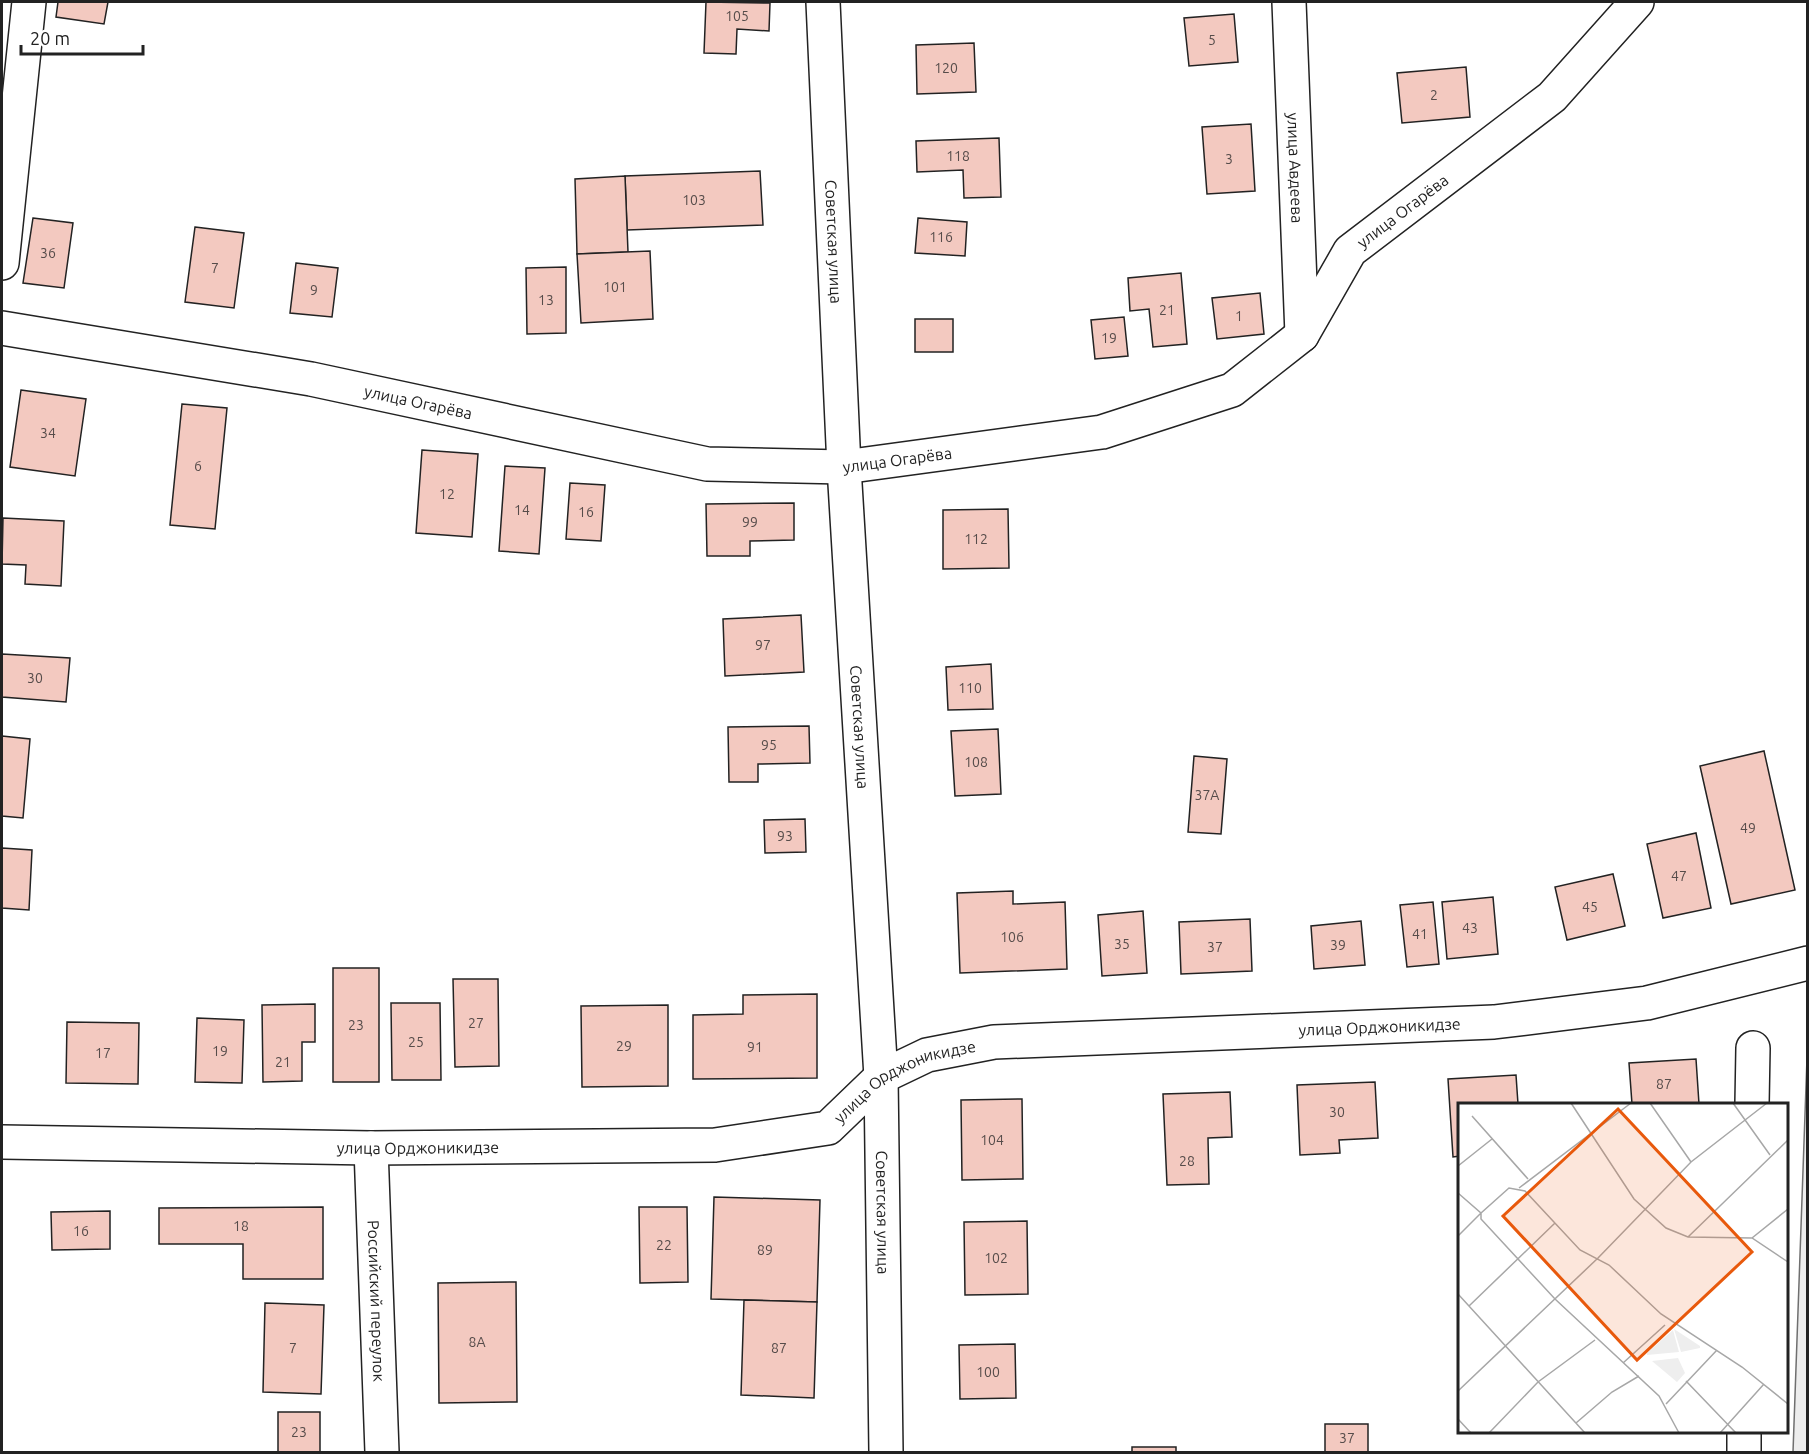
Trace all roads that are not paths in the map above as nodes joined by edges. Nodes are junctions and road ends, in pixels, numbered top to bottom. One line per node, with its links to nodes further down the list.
1 (29, 2): 5 (street)
2 (823, 2): 8 (street, Советская улица)
3 (1288, 2): 7 (street, улица Авдеева)
4 (1637, 2): 7 (street, улица Огарёва)
5 (2, 262)
6 (2, 328): 8 (street, улица Огарёва)
7 (1302, 335): 8 (street, улица Огарёва)
8 (844, 467): 11 (street, Советская улица)
9 (1808, 963): 11 (street, улица Орджоникидзе)
10 (1753, 1048): 12 (street)
11 (881, 1077): 14 (street, улица Орджоникидзе); 17 (street, Советская улица)
12 (1752, 1103)
13 (2, 1142): 14 (street, улица Орджоникидзе)
14 (371, 1148): 16 (street, Российский переулок)
15 (1744, 1433): 18 (street)
16 (382, 1452)
17 (886, 1452)
18 (1744, 1452)

